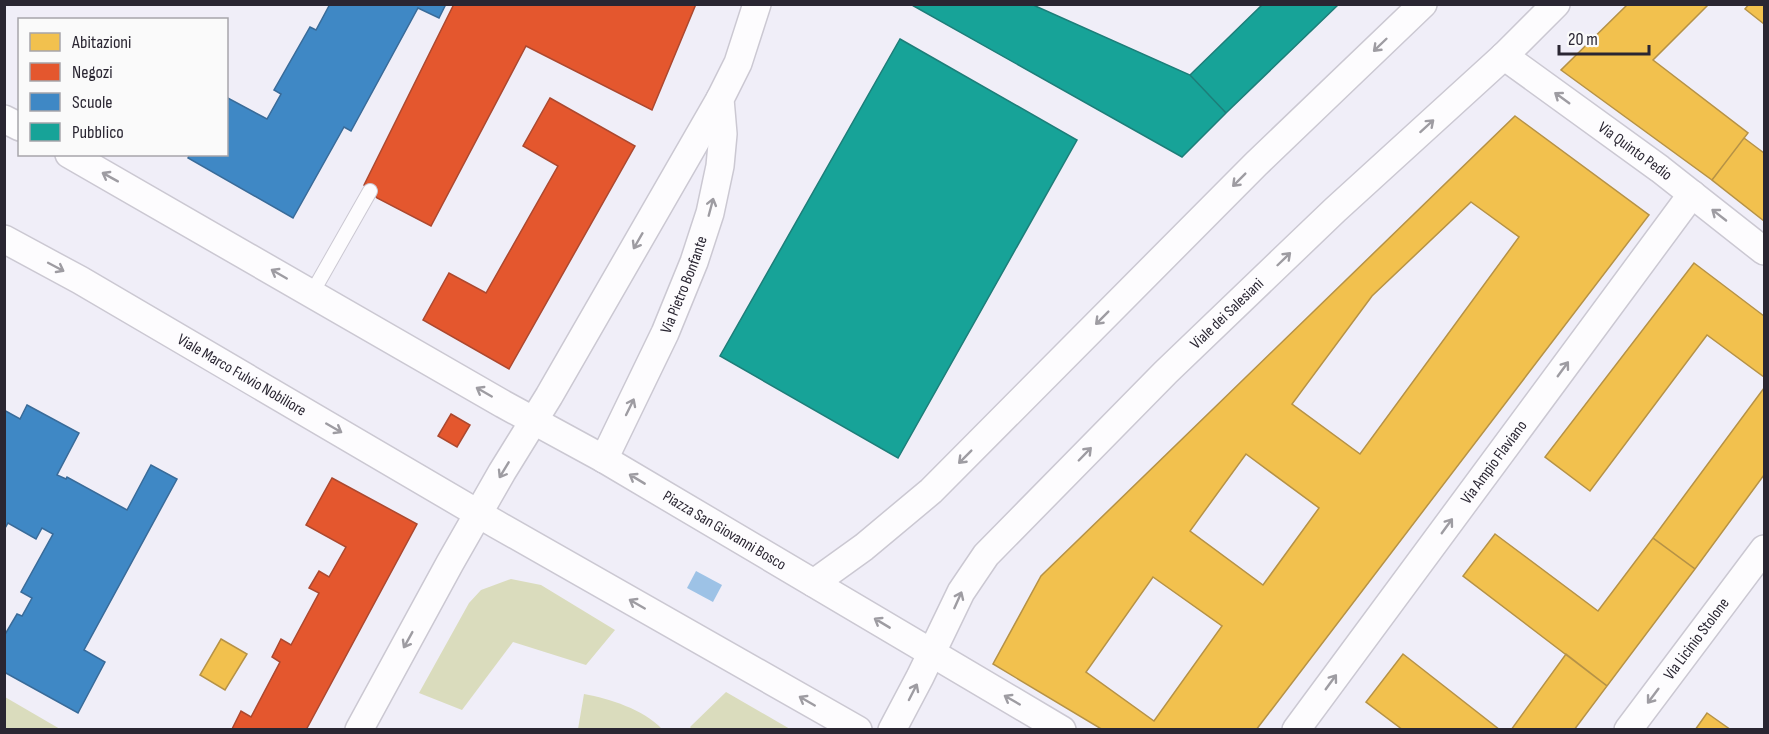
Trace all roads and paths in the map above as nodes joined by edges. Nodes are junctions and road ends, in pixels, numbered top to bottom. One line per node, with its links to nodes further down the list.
1 (757, 4): 5 (street)
2 (1423, 4): 18 (street, one-way to 18)
3 (1556, 4): 4 (street, Viale dei Salesiani)
4 (1504, 56): 10 (street, Via Quinto Pedio, one-way to 4); 19 (street, Viale dei Salesiani, one-way to 4)
5 (720, 99): 14 (street, one-way to 14); 15 (street, Via Pietro Bonfante, one-way to 5)
6 (4, 119): 7 (street)
7 (18, 126)
8 (72, 156): 13 (street, one-way to 8)
9 (370, 191): 13 (lane)
10 (1692, 194): 12 (street, Via Quinto Pedio, one-way to 10); 24 (street, Via Ampio Flaviano, one-way to 10)
11 (4, 239): 16 (street, Viale Marco Fulvio Nobiliore, one-way to 16)
12 (1764, 251)
13 (312, 293): 14 (street, one-way to 13)
14 (535, 421): 15 (street, Piazza San Giovanni Bosco); 16 (street, one-way to 16)
15 (604, 459): 18 (street, Piazza San Giovanni Bosco, one-way to 15)
16 (479, 513): 20 (street, one-way to 20); 21 (street, one-way to 16)
17 (1764, 549): 25 (street, Via Licinio Stolone, one-way to 25)
18 (814, 583): 19 (street, Piazza San Giovanni Bosco, one-way to 18)
19 (932, 653): 22 (street, one-way to 19); 23 (street, one-way to 19)
20 (359, 729)
21 (858, 729)
22 (892, 729)
23 (1062, 729)
24 (1296, 729)
25 (1628, 729)

